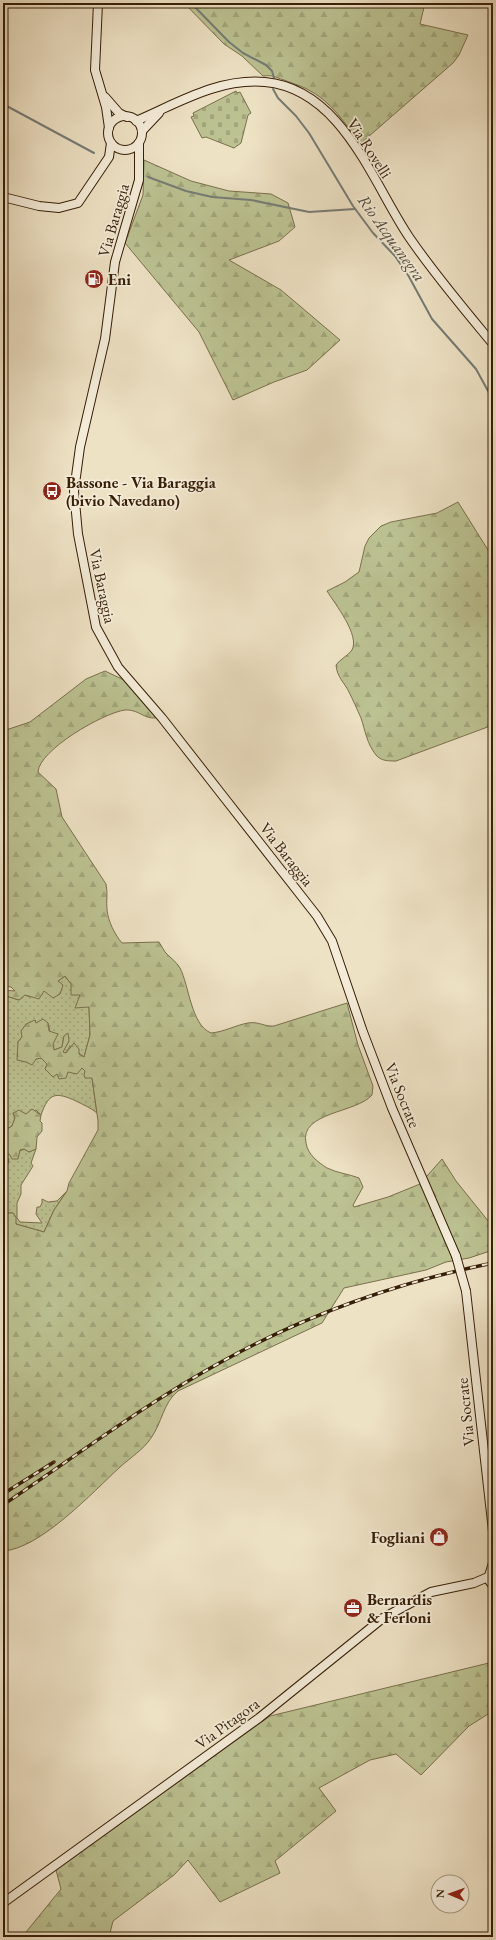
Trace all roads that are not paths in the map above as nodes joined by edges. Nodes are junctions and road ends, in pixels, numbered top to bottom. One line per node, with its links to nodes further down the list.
1 (98, 3): 2 (street)
2 (101, 91): 4 (street); 6 (street)
3 (162, 109): 5 (street, Via Rovelli); 7 (street, Via Rovelli); 14 (street, Via Rovelli)
4 (127, 117): 5 (street); 6 (street)
5 (136, 121): 7 (street)
6 (109, 128): 8 (street)
7 (142, 131): 9 (street)
8 (111, 143): 10 (street); 11 (street)
9 (139, 143): 10 (street); 12 (street, Via Baraggia)
10 (122, 150): 11 (street); 12 (street, Via Baraggia)
11 (109, 157): 13 (street)
12 (139, 166): 15 (street, Via Baraggia)
13 (3, 197)
14 (493, 344)
15 (332, 940): 16 (street, Via Socrate, bridge)
16 (493, 1531)
17 (493, 1563): 18 (street)
18 (491, 1579): 19 (street, Via Pitagora)
19 (3, 1903)

